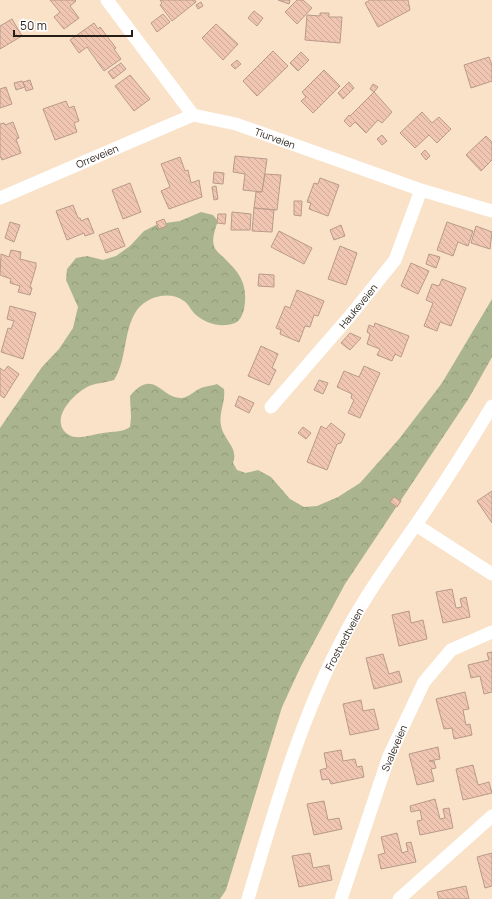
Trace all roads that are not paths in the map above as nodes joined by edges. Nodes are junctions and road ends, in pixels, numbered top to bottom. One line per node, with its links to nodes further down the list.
1 (107, 0): 2 (street)
2 (193, 114): 3 (street, Tiurveien); 4 (street, Orreveien)
3 (421, 190): 5 (street, Tiurveien); 7 (street, Haukeveien)
4 (0, 198)
5 (492, 211)
6 (492, 406): 8 (street, Frostvedtveien)
7 (271, 407)
8 (416, 525): 9 (street); 12 (street, Frostvedtveien)
9 (492, 574)
10 (492, 632): 13 (street, Svaleveien)
11 (492, 816): 14 (street)
12 (248, 899)
13 (342, 899)
14 (400, 899)

